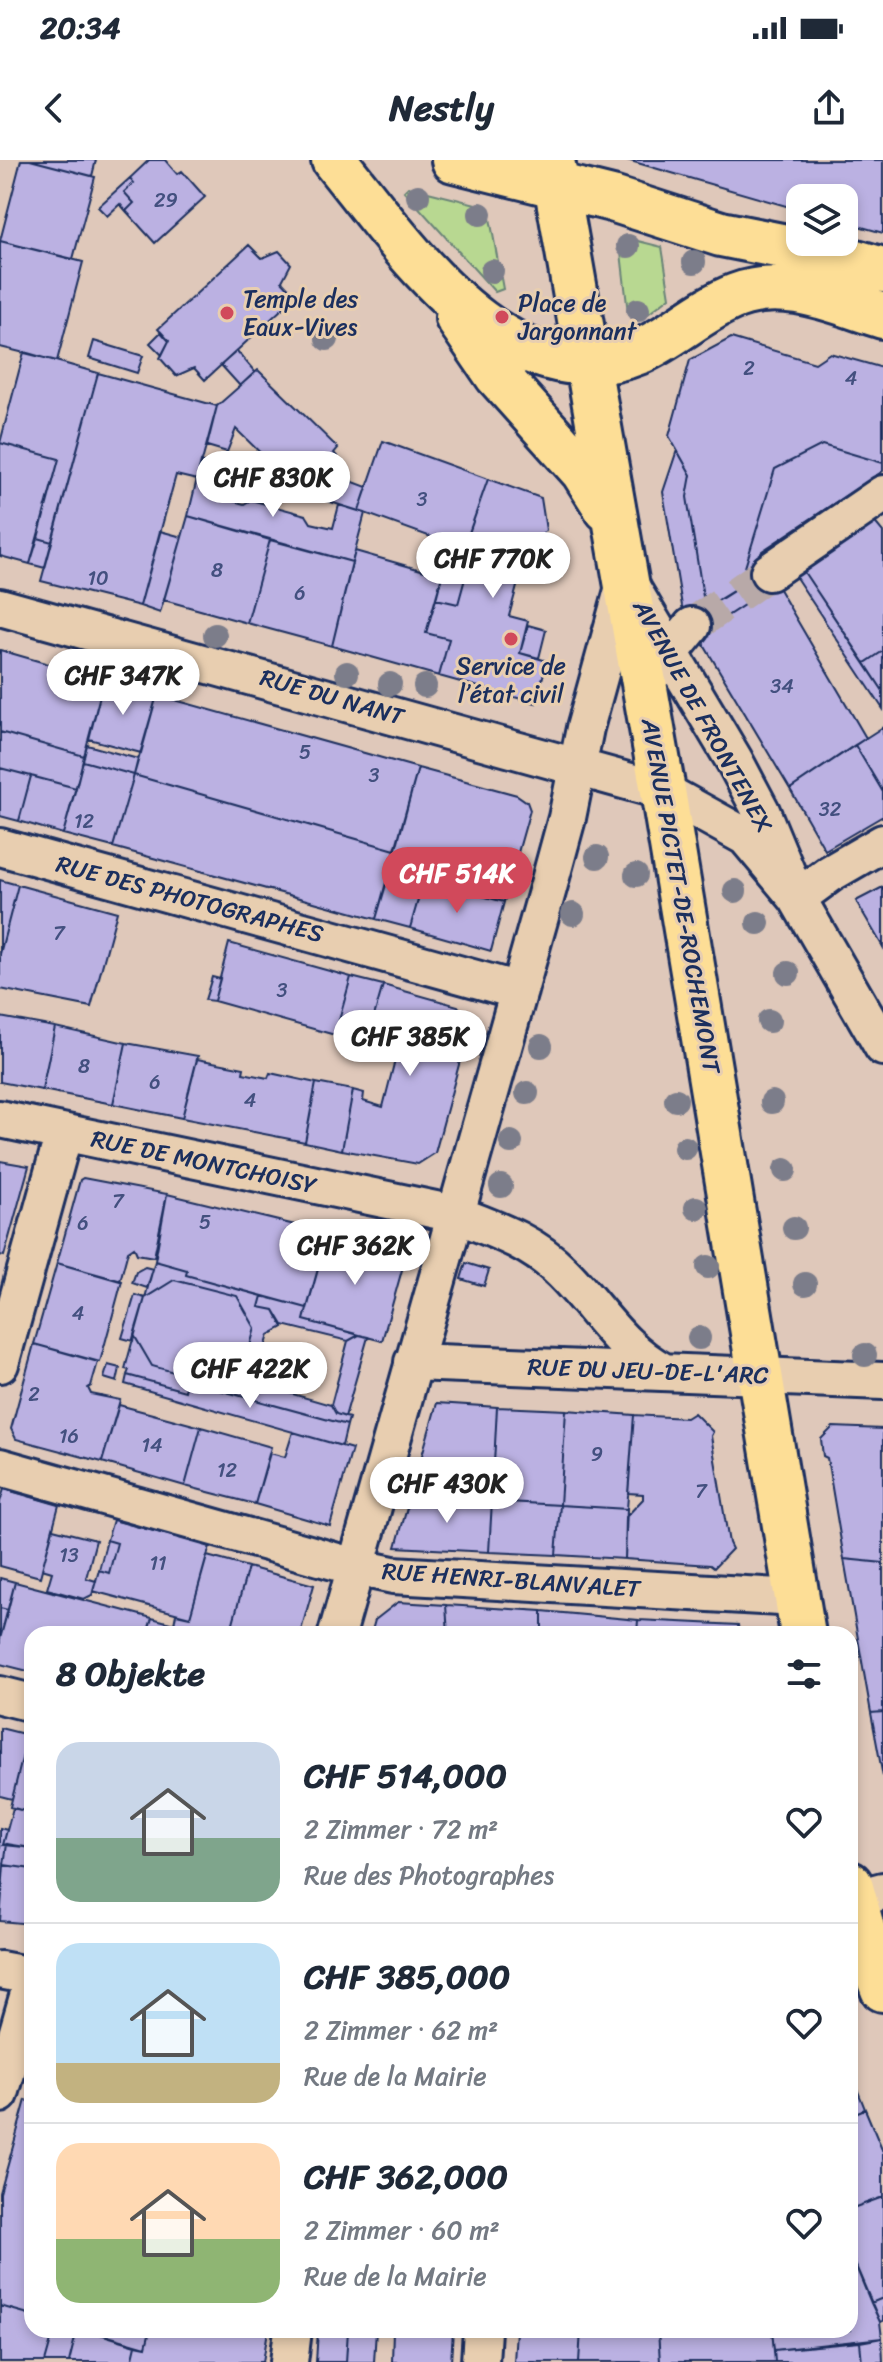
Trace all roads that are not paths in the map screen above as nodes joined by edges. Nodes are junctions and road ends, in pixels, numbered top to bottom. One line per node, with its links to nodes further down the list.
1 (334, 160): 6 (main road)
2 (454, 160): 3 (main road)
3 (554, 172): 4 (main road); 10 (main road, AVENUE PICTET-DE-ROCHEMONT)
4 (721, 234): 5 (main road); 7 (main road); 9 (main road)
5 (883, 270)
6 (433, 281): 10 (main road); 12 (main road)
7 (804, 291): 8 (main road); 9 (main road)
8 (883, 316)
9 (686, 325): 10 (main road)
10 (587, 361): 12 (main road, AVENUE PICTET-DE-ROCHEMONT)
11 (883, 494): 13 (street)
12 (617, 529): 14 (main road, AVENUE PICTET-DE-ROCHEMONT)
13 (769, 572)
14 (626, 579): 16 (main road, AVENUE PICTET-DE-ROCHEMONT); 17 (street)
15 (0, 607): 17 (street, RUE DU NANT)
16 (669, 654): 18 (main road, AVENUE PICTET-DE-ROCHEMONT); 21 (street, AVENUE DE FRONTENEX)
17 (577, 766): 18 (street, RUE DU NANT); 22 (street)
18 (663, 791): 21 (street, AVENUE DE FRONTENEX); 30 (main road, AVENUE PICTET-DE-ROCHEMONT)
19 (883, 843): 21 (street)
20 (0, 847): 22 (street, RUE DES PHOTOGRAPHES)
21 (797, 898): 23 (street, AVENUE DE FRONTENEX)
22 (519, 991): 26 (street)
23 (883, 1047)
24 (0, 1119): 25 (street, RUE DE MONTCHOISY)
25 (64, 1133): 26 (street, RUE DE MONTCHOISY); 28 (street)
26 (455, 1214): 27 (street); 29 (street, RUE DE MONTCHOISY)
27 (413, 1362): 29 (street, RUE DU JEU-DE-L'ARC); 33 (street)
28 (0, 1364)
29 (664, 1372): 30 (street, RUE DU JEU-DE-L'ARC)
30 (761, 1376): 31 (street, RUE DU JEU-DE-L'ARC); 34 (main road, AVENUE PICTET-DE-ROCHEMONT)
31 (883, 1381)
32 (0, 1467): 33 (street, RUE HENRI-BLANVALET)
33 (355, 1567): 34 (street, RUE HENRI-BLANVALET); 35 (street)
34 (800, 1616)
35 (339, 1626)
36 (0, 1695): 37 (street)
37 (24, 1701)
38 (864, 1895): 41 (main road)
39 (0, 1970): 40 (street)
40 (24, 1974)
41 (883, 1989)
42 (24, 2011): 43 (street)
43 (0, 2094)
44 (292, 2338): 46 (street)
45 (482, 2338): 47 (street)
46 (289, 2362)
47 (480, 2362)

